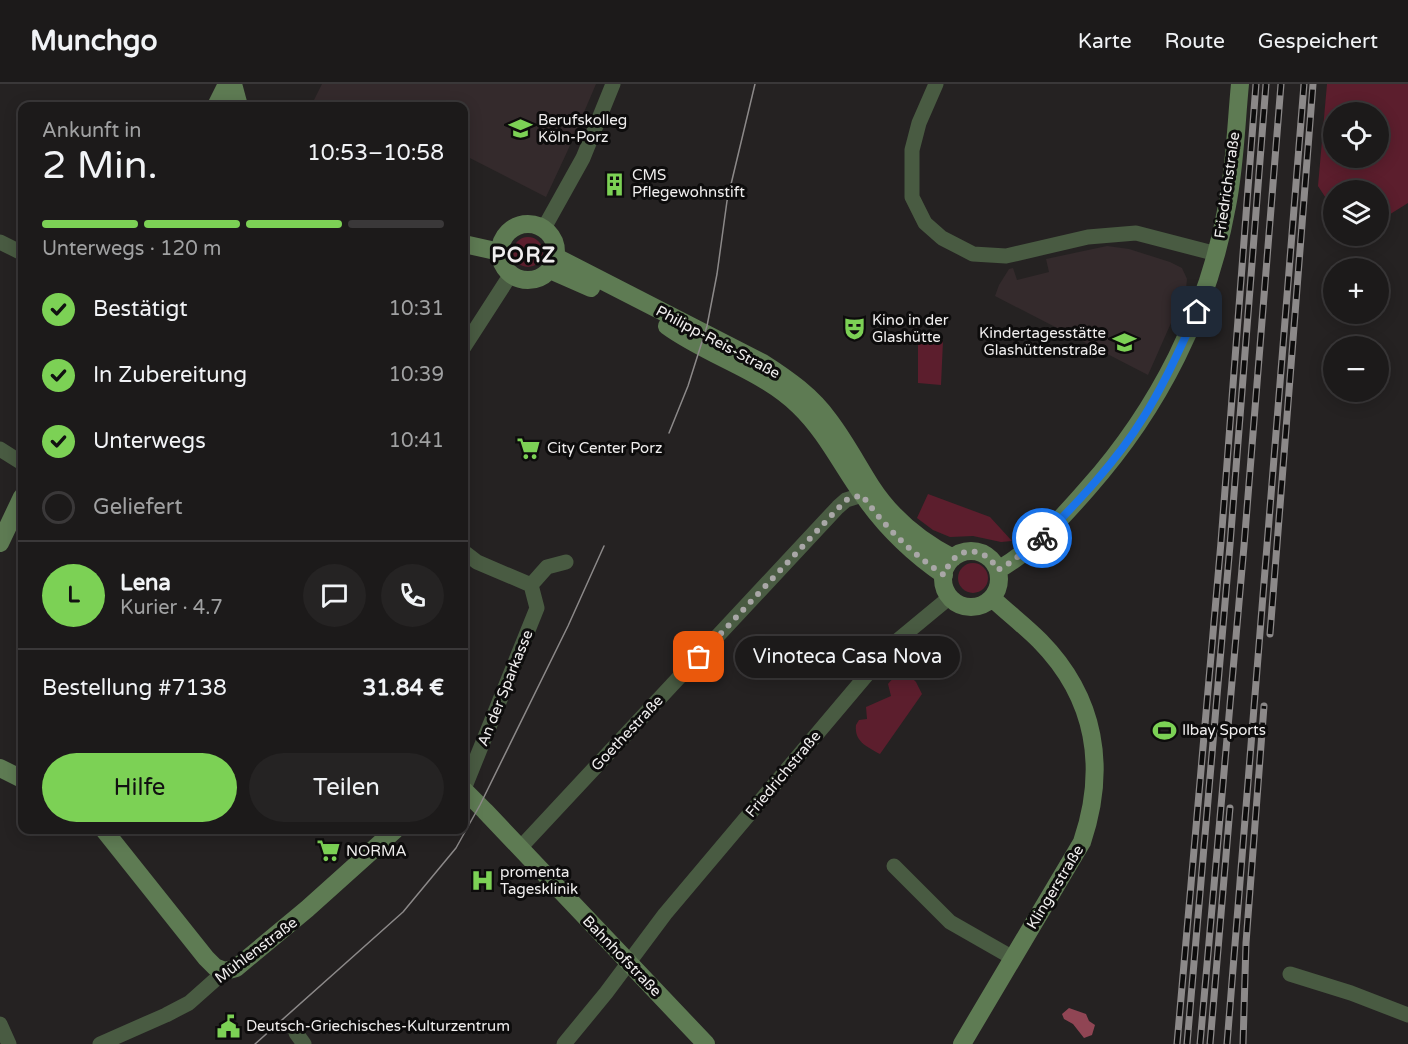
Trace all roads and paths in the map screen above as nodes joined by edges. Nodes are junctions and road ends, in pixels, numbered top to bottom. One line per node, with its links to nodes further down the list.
1 (227, 84): 6 (street)
2 (233, 84): 7 (street)
3 (613, 84): 8 (street)
4 (936, 84): 13 (street)
5 (1239, 84): 13 (street, Friedrichstraße)
6 (218, 102)
7 (238, 102)
8 (543, 228): 12 (street); 14 (street)
9 (0, 242): 11 (street)
10 (468, 245): 12 (street)
11 (18, 251)
12 (500, 252): 15 (street)
13 (1217, 254): 25 (street, Friedrichstraße)
14 (553, 264): 15 (street); 19 (street, Philipp-Reis-Straße); 23 (street, Philipp-Reis-Straße)
15 (511, 274): 16 (street)
16 (468, 341)
17 (0, 449): 18 (street)
18 (18, 460)
19 (862, 495): 26 (street, Philipp-Reis-Straße); 36 (street, Goethestraße)
20 (18, 505): 21 (street)
21 (0, 543)
22 (468, 555): 27 (street)
23 (953, 558): 25 (street); 26 (street)
24 (566, 562): 27 (street)
25 (998, 570): 29 (street)
26 (944, 575): 28 (street)
27 (531, 585): 32 (street, An der Sparkasse)
28 (950, 597): 29 (street); 39 (street, Friedrichstraße)
29 (992, 598): 38 (street, Klingerstraße)
30 (0, 768): 31 (street)
31 (18, 777)
32 (468, 779)
33 (468, 793): 36 (street, Bahnhofstraße)
34 (107, 834): 40 (street)
35 (390, 834): 40 (street, Mühlenstraße)
36 (520, 848): 39 (street, Bahnhofstraße)
37 (894, 866): 38 (street)
38 (1013, 958): 48 (street, Klingerstraße)
39 (628, 963): 46 (street, Friedrichstraße); 47 (street, Bahnhofstraße)
40 (225, 971): 45 (street, Mühlenstraße)
41 (1290, 974): 42 (street)
42 (1408, 1015)
43 (0, 1024): 44 (street)
44 (9, 1044)
45 (100, 1044)
46 (564, 1044)
47 (706, 1044)
48 (963, 1044)

